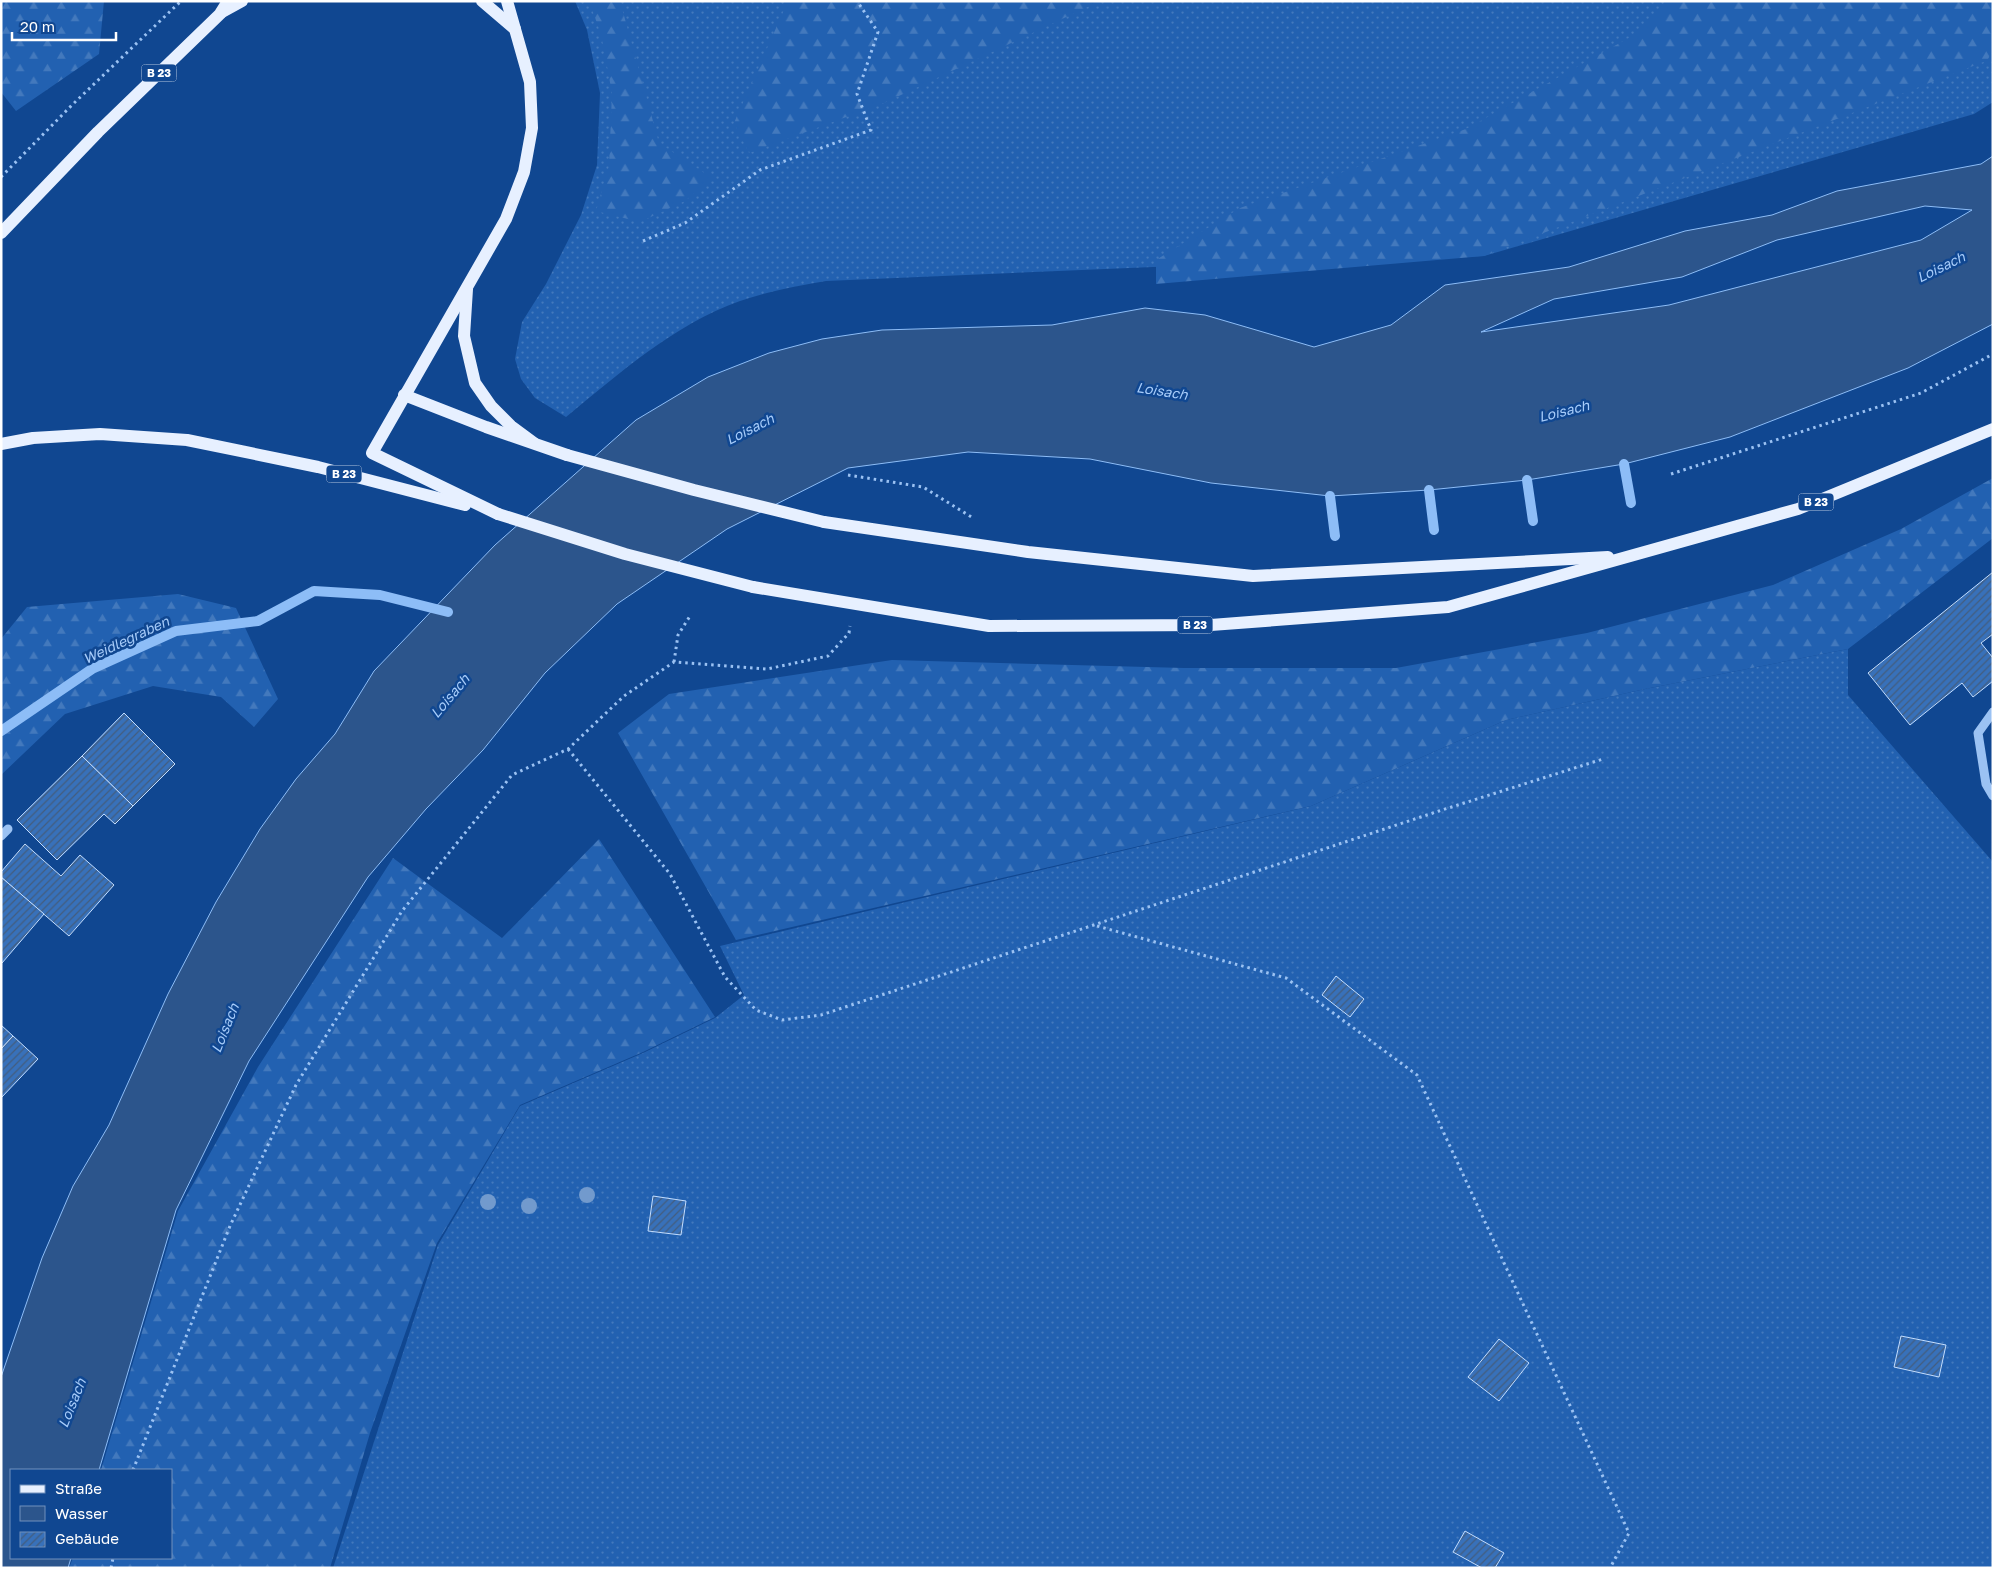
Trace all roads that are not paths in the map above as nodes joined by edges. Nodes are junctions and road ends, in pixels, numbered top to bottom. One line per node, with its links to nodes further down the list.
1 (228, 1): 5 (main road, B 23)
2 (242, 1): 5 (main road, B 23)
3 (482, 1): 6 (main road)
4 (507, 1): 6 (main road)
5 (220, 14): 7 (main road, B 23)
6 (516, 29): 8 (main road)
7 (1, 233)
8 (467, 284): 9 (main road); 12 (main road)
9 (404, 395): 12 (main road, B 23); 13 (main road, B 23)
10 (1993, 429): 14 (main road, B 23)
11 (1, 444): 13 (main road, B 23)
12 (534, 444): 14 (main road, B 23, bridge)
13 (498, 514): 14 (main road, B 23, bridge)
14 (1632, 555)
15 (1993, 712): 16 (lane)
16 (1993, 796)

